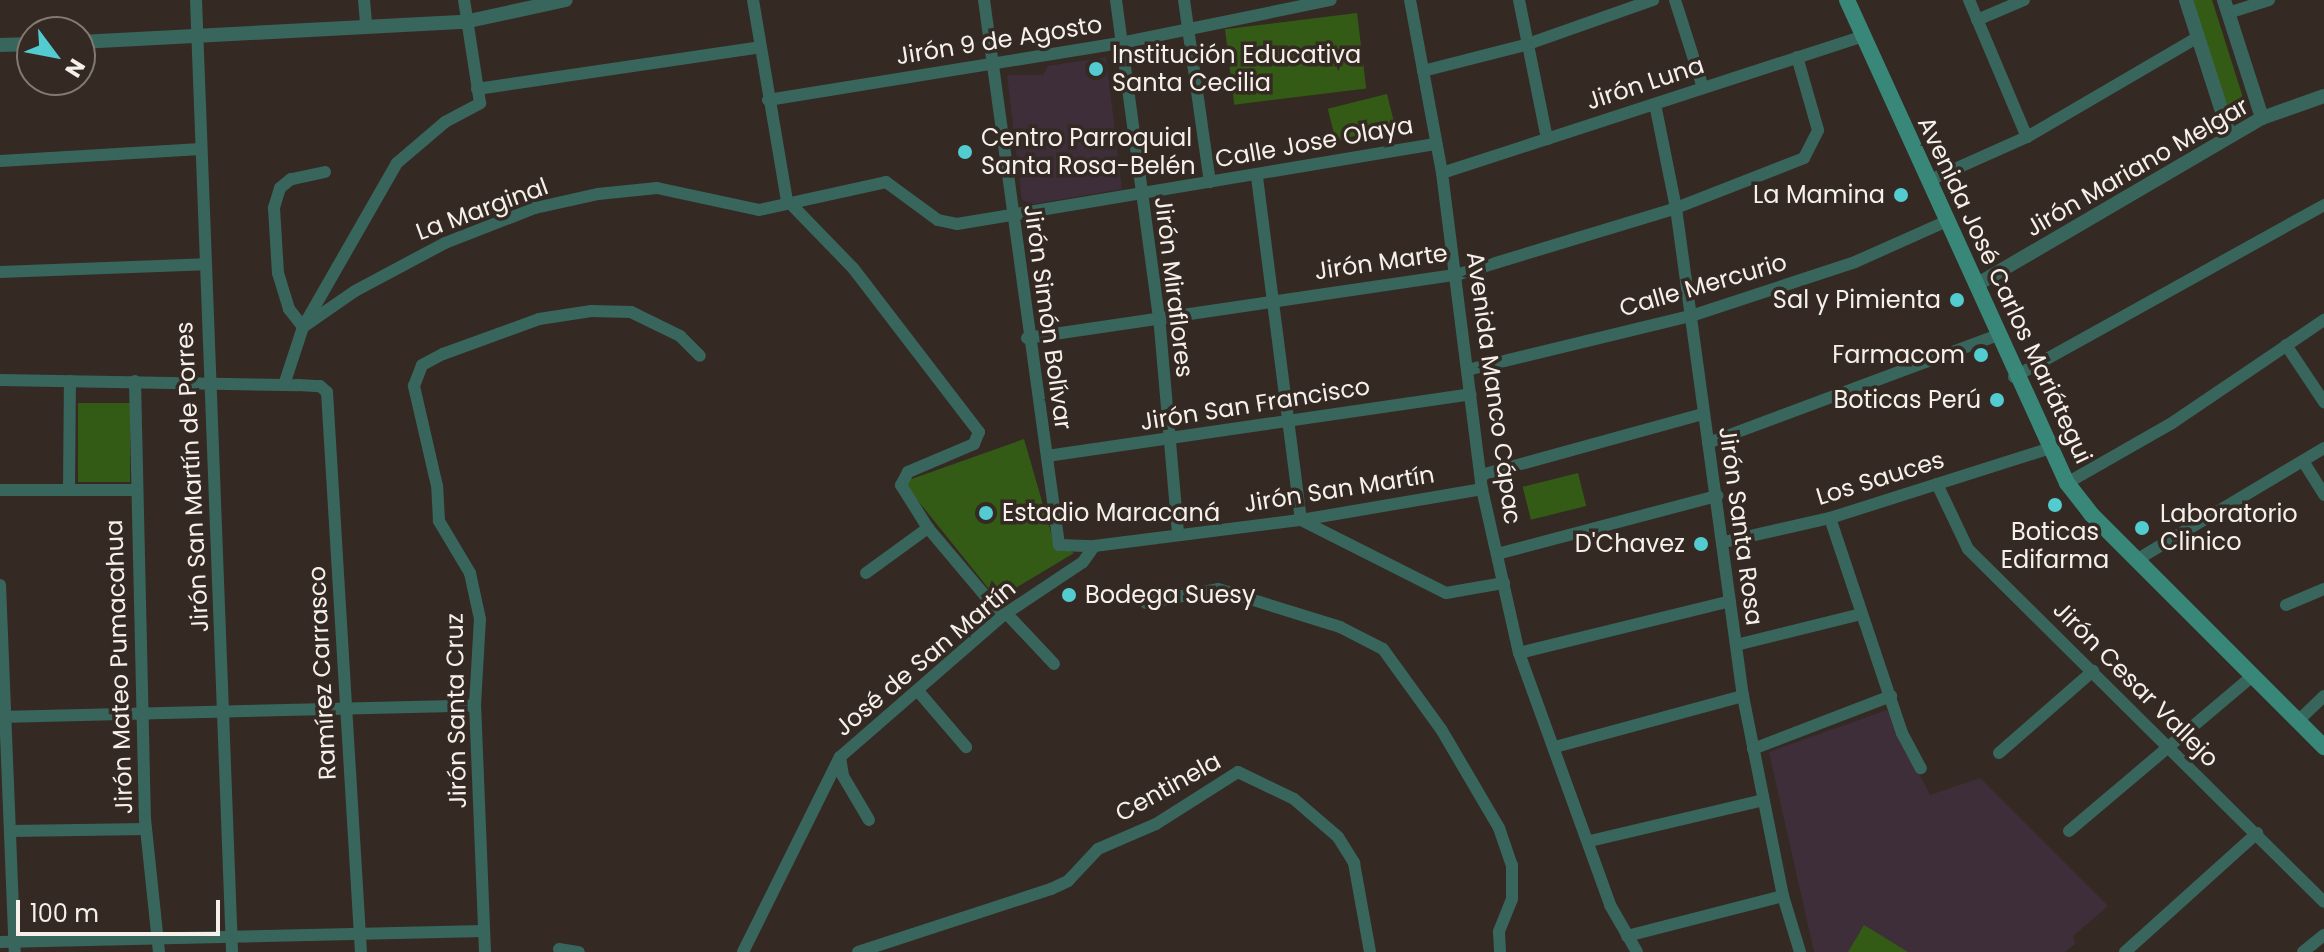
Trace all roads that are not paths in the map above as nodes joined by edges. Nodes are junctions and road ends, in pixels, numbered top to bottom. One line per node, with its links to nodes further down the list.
1 (196, 0): 25 (street, Jirón San Martín de Porres)
2 (364, 0): 22 (street)
3 (464, 0): 21 (street)
4 (566, 0): 21 (street)
5 (753, 0): 30 (street)
6 (984, 0): 32 (street, Jirón Simón Bolívar)
7 (1116, 0): 28 (street, Jirón Miraflores)
8 (1184, 0): 23 (street)
9 (1331, 0): 23 (street, Jirón 9 de Agosto)
10 (1410, 0): 33 (street, Avenida Manco Cápac)
11 (1519, 0): 29 (street)
12 (1653, 0): 29 (street)
13 (1675, 0): 34 (street)
14 (1847, 0): 24 (main road, Avenida José Carlos Mariátegui)
15 (1969, 0): 20 (street)
16 (2024, 0): 20 (street)
17 (2186, 0): 26 (street)
18 (2269, 0): 19 (street)
19 (2226, 7): 39 (street)
20 (1977, 20): 41 (street)
21 (464, 22): 22 (street); 35 (street)
22 (366, 24): 25 (street)
23 (1188, 30): 28 (street, Jirón 9 de Agosto); 50 (street)
24 (1863, 36): 31 (street, Jirón Luna); 49 (main road, Avenida José Carlos Mariátegui)
25 (198, 37): 27 (street); 44 (street, Jirón San Martín de Porres)
26 (2198, 37): 40 (street); 41 (street)
27 (96, 41)
28 (1121, 43): 32 (street, Jirón 9 de Agosto); 51 (street, Jirón Miraflores)
29 (1525, 45): 33 (street); 42 (street)
30 (760, 47): 35 (street); 37 (street)
31 (1797, 57): 34 (street, Jirón Luna); 54 (street, Jirón Marte)
32 (993, 62): 37 (street, Jirón 9 de Agosto); 55 (street, Jirón Simón Bolívar)
33 (1423, 71): 43 (street, Avenida Manco Cápac)
34 (1703, 88): 38 (street, Jirón Luna)
35 (477, 89): 65 (street)
36 (2324, 96): 39 (street, Jirón Mariano Melgar)
37 (768, 100): 52 (street)
38 (1655, 104): 42 (street, Jirón Luna); 54 (street, Jirón Santa Rosa)
39 (2262, 118): 40 (street, Jirón Mariano Melgar)
40 (2230, 136): 60 (street, Jirón Mariano Melgar)
41 (2027, 137): 49 (street)
42 (1547, 139): 47 (street, Jirón Luna)
43 (1436, 144): 47 (street, Avenida Manco Cápac); 48 (street, Calle Jose Olaya)
44 (201, 149): 45 (street); 57 (street, Jirón San Martín de Porres)
45 (0, 161)
46 (325, 172): 65 (street)
47 (1442, 173): 59 (street, Avenida Manco Cápac)
48 (1257, 177): 50 (street, Calle Jose Olaya); 61 (street)
49 (1928, 181): 56 (main road, Avenida José Carlos Mariátegui)
50 (1210, 182): 51 (street, Calle Jose Olaya)
51 (1140, 195): 55 (street, Calle Jose Olaya); 62 (street, Jirón Miraflores)
52 (787, 200): 55 (street, La Marginal); 65 (street, La Marginal); 98 (street)
53 (2324, 205): 71 (street)
54 (1676, 208): 59 (street, Jirón Marte); 63 (street, Jirón Santa Rosa)
55 (1011, 217): 67 (street, Jirón Simón Bolívar)
56 (1945, 222): 60 (main road, Avenida José Carlos Mariátegui); 63 (street, Calle Mercurio)
57 (205, 264): 58 (street); 75 (street, Jirón San Martín de Porres)
58 (0, 272)
59 (1456, 275): 61 (street, Jirón Marte); 70 (street, Avenida Manco Cápac)
60 (1976, 285): 66 (main road, Avenida José Carlos Mariátegui)
61 (1272, 299): 62 (street, Jirón Marte); 80 (street)
62 (1159, 316): 67 (street, Jirón Marte); 81 (street, Jirón Miraflores)
63 (1691, 316): 70 (street, Calle Mercurio); 79 (street, Jirón Santa Rosa)
64 (2324, 320): 68 (street)
65 (303, 327): 76 (street)
66 (1996, 336): 71 (main road, Avenida José Carlos Mariátegui); 82 (street)
67 (1027, 338): 85 (street, Jirón Simón Bolívar)
68 (2286, 345): 78 (street); 88 (street)
69 (700, 356): 123 (street, Jirón Santa Cruz)
70 (1467, 370): 77 (street, Avenida Manco Cápac)
71 (2014, 377): 84 (main road, Avenida José Carlos Mariátegui)
72 (0, 380): 73 (street)
73 (70, 381): 74 (street); 90 (street)
74 (135, 381): 75 (street); 93 (street, Jirón Mateo Pumacahua)
75 (210, 383): 76 (street); 125 (street, Jirón San Martín de Porres)
76 (284, 385): 124 (street, Ramírez Carrasco)
77 (1470, 394): 80 (street, Jirón San Francisco); 87 (street, Avenida Manco Cápac)
78 (2324, 402)
79 (1702, 414): 82 (street, Jirón Santa Rosa); 87 (street)
80 (1291, 420): 81 (street, Jirón San Francisco); 97 (street)
81 (1169, 440): 85 (street, Jirón San Francisco); 99 (street, Jirón Miraflores)
82 (1708, 443): 95 (street, Jirón Santa Rosa)
83 (2324, 448): 86 (street)
84 (2048, 449): 88 (main road, Avenida José Carlos Mariátegui); 89 (street, Los Sauces)
85 (1047, 456): 101 (street, Jirón Simón Bolívar)
86 (2303, 461): 94 (street); 104 (street)
87 (1481, 475): 91 (street, Avenida Manco Cápac)
88 (2067, 483): 104 (main road, Avenida José Carlos Mariátegui)
89 (1937, 484): 96 (street, Los Sauces); 117 (street, Jirón Cesar Vallejo)
90 (69, 489): 92 (street); 93 (street)
91 (1482, 489): 97 (street, Jirón San Martín); 103 (street, Avenida Manco Cápac)
92 (0, 490)
93 (137, 490): 126 (street, Jirón Mateo Pumacahua)
94 (2324, 495)
95 (1717, 496): 100 (street, Jirón Santa Rosa); 103 (street)
96 (1830, 518): 100 (street, Los Sauces); 112 (street)
97 (1301, 520): 99 (street, Jirón San Martín); 106 (street)
98 (928, 528): 105 (street); 113 (street)
99 (1178, 533): 102 (street, Jirón San Martín)
100 (1724, 542): 109 (street, Jirón Santa Rosa)
101 (1059, 545): 102 (street, Jirón San Martín)
102 (1094, 546): 113 (street, José de San Martín)
103 (1497, 554): 106 (street, Avenida Manco Cápac)
104 (2138, 559): 118 (main road, Avenida José Carlos Mariátegui)
105 (866, 573)
106 (1504, 583): 115 (street, Avenida Manco Cápac)
107 (0, 585): 127 (street)
108 (2324, 589): 111 (street)
109 (1730, 601): 114 (street, Jirón Santa Rosa); 115 (street)
110 (1146, 603): 163 (street)
111 (2286, 605)
112 (1861, 614): 114 (street); 121 (street)
113 (1004, 615): 116 (street); 119 (street, José de San Martín)
114 (1736, 645): 120 (street, Jirón Santa Rosa)
115 (1519, 653): 130 (street, Avenida Manco Cápac)
116 (1054, 664)
117 (2093, 671): 132 (street, Jirón Cesar Vallejo); 134 (street)
118 (2251, 677): 128 (main road, Avenida José Carlos Mariátegui); 132 (street)
119 (918, 691): 129 (street); 135 (street, José de San Martín)
120 (1743, 696): 130 (street); 133 (street, Jirón Santa Rosa)
121 (1891, 696): 133 (street); 136 (street)
122 (2324, 696): 128 (street)
123 (475, 705): 124 (street); 146 (street, Jirón Santa Cruz)
124 (346, 709): 125 (street); 147 (street, Ramírez Carrasco)
125 (225, 712): 126 (street); 149 (street, Jirón San Martín de Porres)
126 (141, 714): 127 (street); 139 (street, Jirón Mateo Pumacahua)
127 (4, 717): 140 (street)
128 (2298, 721): 131 (main road, Avenida José Carlos Mariátegui)
129 (966, 747)
130 (1555, 747): 143 (street, Avenida Manco Cápac)
131 (2324, 747)
132 (2170, 748): 141 (street); 142 (street, Jirón Cesar Vallejo)
133 (1753, 749): 137 (street, Jirón Santa Rosa)
134 (1999, 753)
135 (840, 757): 138 (street); 160 (street, José de San Martín)
136 (1921, 768)
137 (1763, 800): 143 (street); 144 (street, Jirón Santa Rosa)
138 (869, 820)
139 (146, 829): 140 (street); 151 (street, Jirón Mateo Pumacahua)
140 (11, 831): 153 (street)
141 (2069, 831)
142 (2257, 833): 145 (street, Jirón Cesar Vallejo); 166 (street)
143 (1590, 841): 150 (street, Avenida Manco Cápac)
144 (1783, 896): 150 (street); 165 (street, Jirón Santa Rosa)
145 (2324, 902)
146 (484, 931): 147 (street); 158 (street, Jirón Santa Cruz)
147 (360, 933): 149 (street); 157 (street, Ramírez Carrasco)
148 (2324, 935): 167 (street)
149 (232, 936): 151 (street); 156 (street, Jirón San Martín de Porres)
150 (1627, 936): 164 (street, Avenida Manco Cápac)
151 (159, 938): 153 (street); 155 (street, Jirón Mateo Pumacahua)
152 (0, 942): 153 (street)
153 (15, 947)
154 (559, 949): 159 (street)
155 (159, 952)
156 (232, 952)
157 (361, 952)
158 (485, 952)
159 (579, 952)
160 (743, 952)
161 (858, 952): 162 (street, Centinela)
162 (1370, 952)
163 (1500, 952)
164 (1637, 952)
165 (1800, 952)
166 (2125, 952)
167 (2303, 952)

